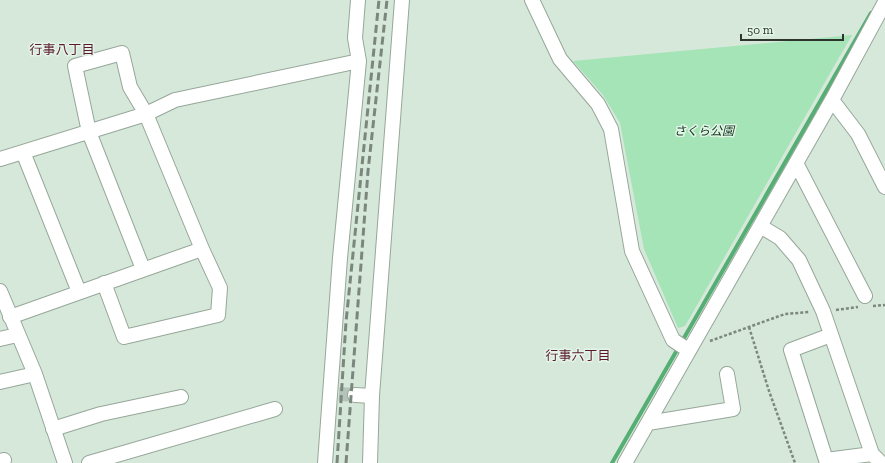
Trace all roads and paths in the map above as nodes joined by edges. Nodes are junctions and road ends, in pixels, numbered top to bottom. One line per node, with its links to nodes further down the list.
1 (358, 0): 5 (street)
2 (402, 0): 32 (street)
3 (532, 0): 27 (street)
4 (885, 2): 6 (street)
5 (359, 61): 7 (street); 40 (street)
6 (832, 100): 11 (street); 12 (street)
7 (146, 114): 8 (street); 8 (street); 14 (street)
8 (89, 132): 9 (street); 15 (street)
9 (23, 152): 10 (street); 18 (street)
10 (0, 159)
11 (796, 163): 13 (street); 19 (street)
12 (885, 188)
13 (760, 226): 21 (street); 27 (street)
14 (202, 249): 15 (street); 16 (street)
15 (143, 270): 16 (street)
16 (104, 283): 18 (street)
17 (0, 291): 22 (street)
18 (79, 292): 22 (street)
19 (865, 303): 20 (path); 21 (path)
20 (885, 305)
21 (823, 311): 23 (path); 25 (street)
22 (10, 316): 24 (street)
23 (749, 327): 27 (path); 43 (path)
24 (17, 335): 26 (street); 28 (street)
25 (831, 335): 37 (street); 37 (street)
26 (0, 339)
27 (691, 346): 35 (street)
28 (35, 374): 30 (street); 36 (street)
29 (727, 374): 35 (street)
30 (0, 382)
31 (355, 395): 32 (street)
32 (372, 396): 41 (street)
33 (181, 397): 36 (street)
34 (275, 409): 39 (street)
35 (648, 423): 42 (street)
36 (53, 429): 38 (street)
37 (877, 458)
38 (65, 463)
39 (89, 463)
40 (325, 463)
41 (370, 463)
42 (625, 463)
43 (795, 463)

